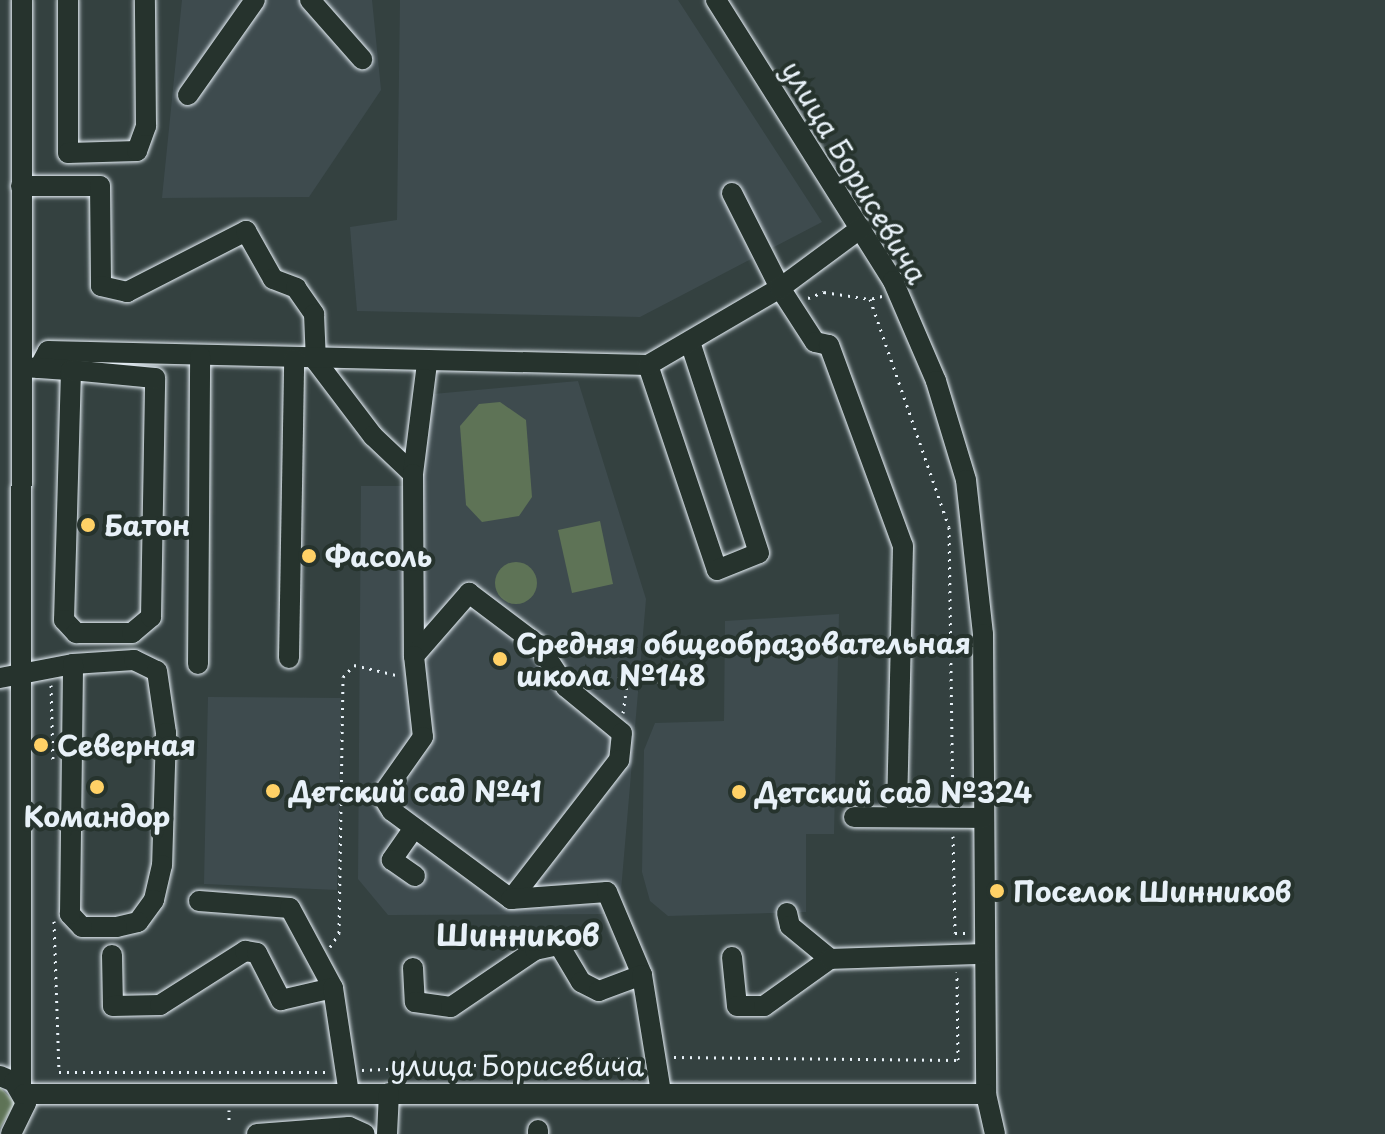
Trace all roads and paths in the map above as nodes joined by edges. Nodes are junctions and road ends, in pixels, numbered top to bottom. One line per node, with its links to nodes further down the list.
1 (22, 0): 9 (street)
2 (68, 0): 3 (street)
3 (145, 0)
4 (255, 0): 8 (street)
5 (310, 0): 7 (street)
6 (716, 0): 11 (street, улица Борисевича)
7 (362, 59)
8 (188, 95)
9 (21, 186): 18 (street); 21 (street)
10 (732, 193): 12 (street)
11 (861, 228): 12 (street); 40 (street, улица Борисевича)
12 (787, 296): 14 (path); 15 (street); 37 (street)
13 (880, 296): 14 (path)
14 (870, 299): 38 (path)
15 (691, 345): 20 (street); 20 (street)
16 (200, 356): 17 (street); 21 (street); 27 (street)
17 (294, 359): 18 (street); 25 (street)
18 (316, 361): 19 (street); 23 (street)
19 (427, 363): 20 (street); 23 (street)
20 (648, 365)
21 (31, 367): 22 (street); 29 (street)
22 (71, 370): 22 (street)
23 (413, 474): 24 (street)
24 (414, 656): 32 (street); 34 (street)
25 (289, 658)
26 (73, 664): 26 (street); 29 (street)
27 (198, 664)
28 (562, 673): 30 (path)
29 (23, 677): 31 (street); 58 (street)
30 (628, 677): 33 (path); 34 (path)
31 (0, 678)
32 (415, 680): 41 (street); 51 (path)
33 (669, 683)
34 (620, 732): 43 (street)
35 (43, 812): 36 (path)
36 (55, 812)
37 (897, 814): 38 (street); 39 (street)
38 (952, 816): 40 (street); 46 (path)
39 (854, 817)
40 (984, 818): 47 (street, улица Борисевича)
41 (414, 828): 42 (street); 43 (street)
42 (415, 876)
43 (511, 899): 53 (street)
44 (199, 901): 51 (street)
45 (787, 913): 50 (street)
46 (971, 933)
47 (982, 954): 50 (street); 62 (street, улица Борисевича)
48 (112, 955): 56 (street)
49 (732, 957): 50 (street)
50 (830, 959)
51 (320, 961): 56 (street)
52 (413, 968): 53 (street)
53 (642, 975): 59 (street)
54 (957, 977): 55 (path)
55 (973, 977)
56 (333, 988): 61 (street)
57 (0, 1076): 58 (street)
58 (22, 1092): 63 (street, улица Борисевича); 64 (street)
59 (661, 1092): 60 (street, улица Борисевича); 62 (street, улица Борисевича)
60 (389, 1093): 61 (street, улица Борисевича); 67 (street)
61 (349, 1094): 63 (street, улица Борисевича)
62 (986, 1094): 68 (street, улица Борисевича)
63 (48, 1099): 64 (street)
64 (20, 1129)
65 (357, 1131): 66 (street)
66 (257, 1134)
67 (387, 1134)
68 (995, 1134)

